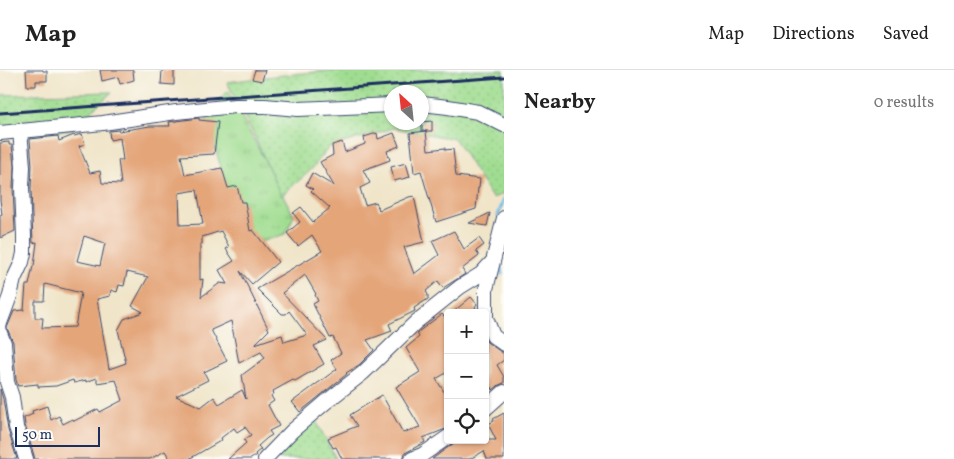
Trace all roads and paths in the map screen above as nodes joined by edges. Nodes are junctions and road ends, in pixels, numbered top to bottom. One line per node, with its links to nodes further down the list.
1 (384, 105): 4 (street)
2 (429, 105): 3 (street)
3 (504, 125)
4 (20, 130): 5 (street); 8 (street)
5 (0, 132)
6 (504, 218): 7 (street)
7 (493, 261): 10 (street); 15 (street)
8 (0, 323)
9 (0, 334): 14 (street)
10 (504, 344)
11 (504, 392): 12 (street)
12 (489, 405)
13 (444, 440): 16 (street)
14 (26, 459)
15 (265, 459)
16 (412, 459)

